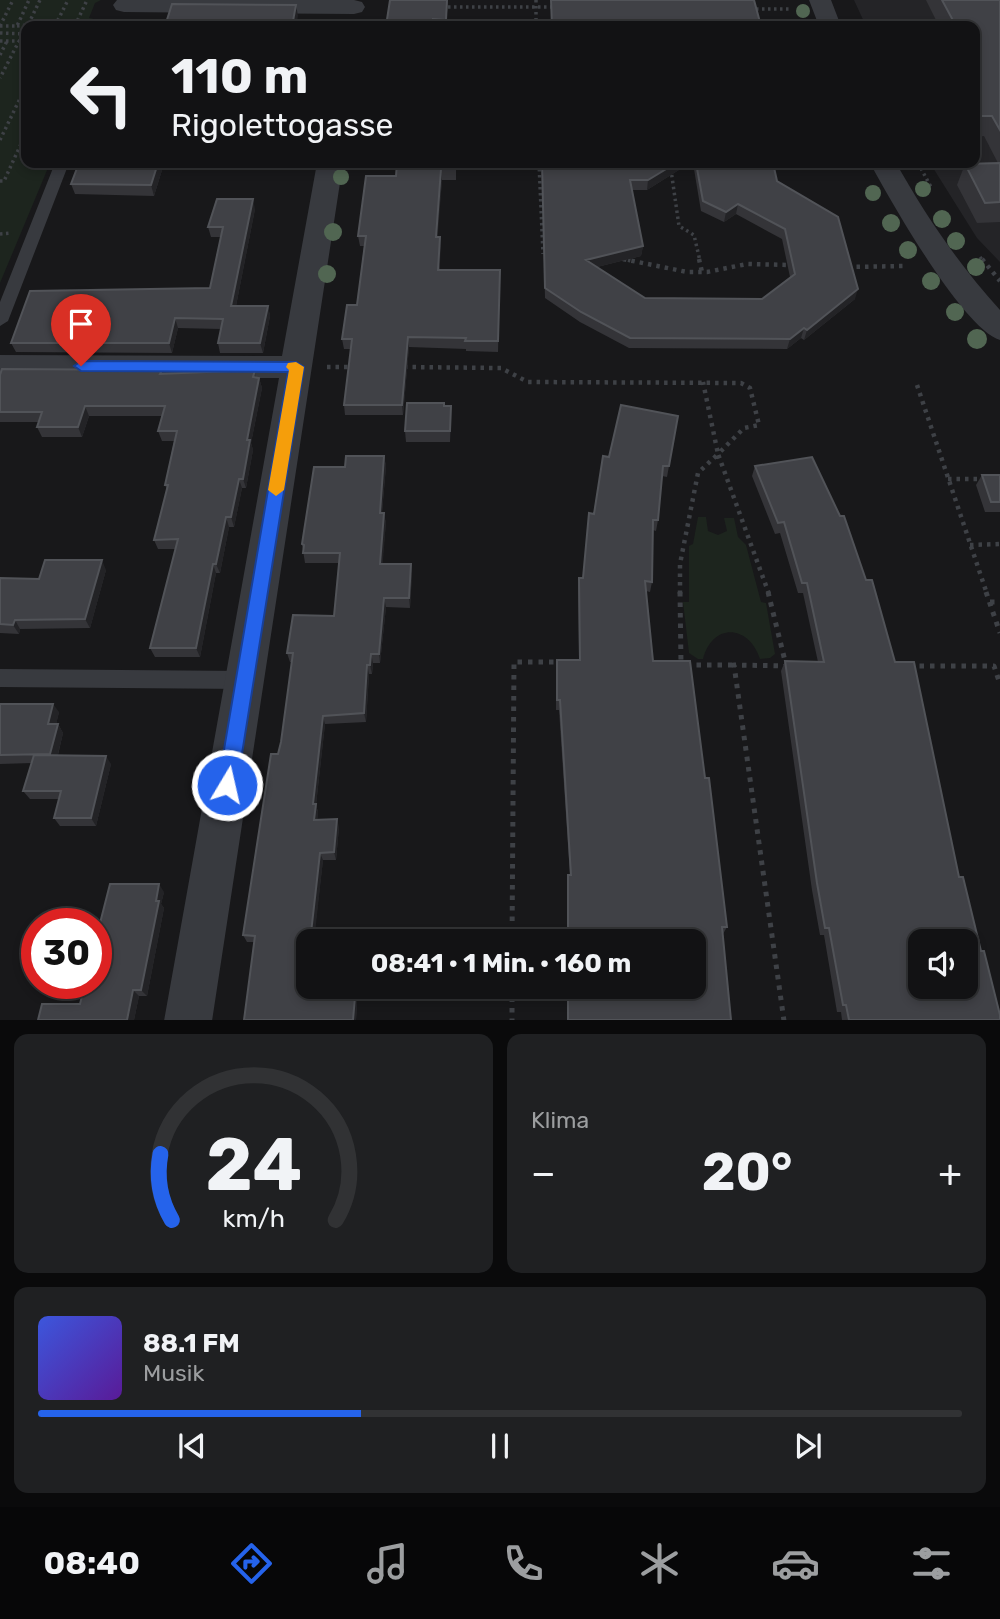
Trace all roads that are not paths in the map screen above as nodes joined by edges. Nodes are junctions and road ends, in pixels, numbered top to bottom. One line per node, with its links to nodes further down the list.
1 (820, 0): 4 (street)
2 (122, 10): 3 (street)
3 (354, 11)
4 (828, 21)
5 (60, 168): 8 (lane)
6 (329, 168): 11 (street)
7 (886, 168): 9 (street)
8 (0, 321)
9 (1000, 329)
10 (0, 366): 11 (street)
11 (296, 367): 13 (street)
12 (0, 678): 13 (lane)
13 (245, 680): 14 (street)
14 (188, 1020)

